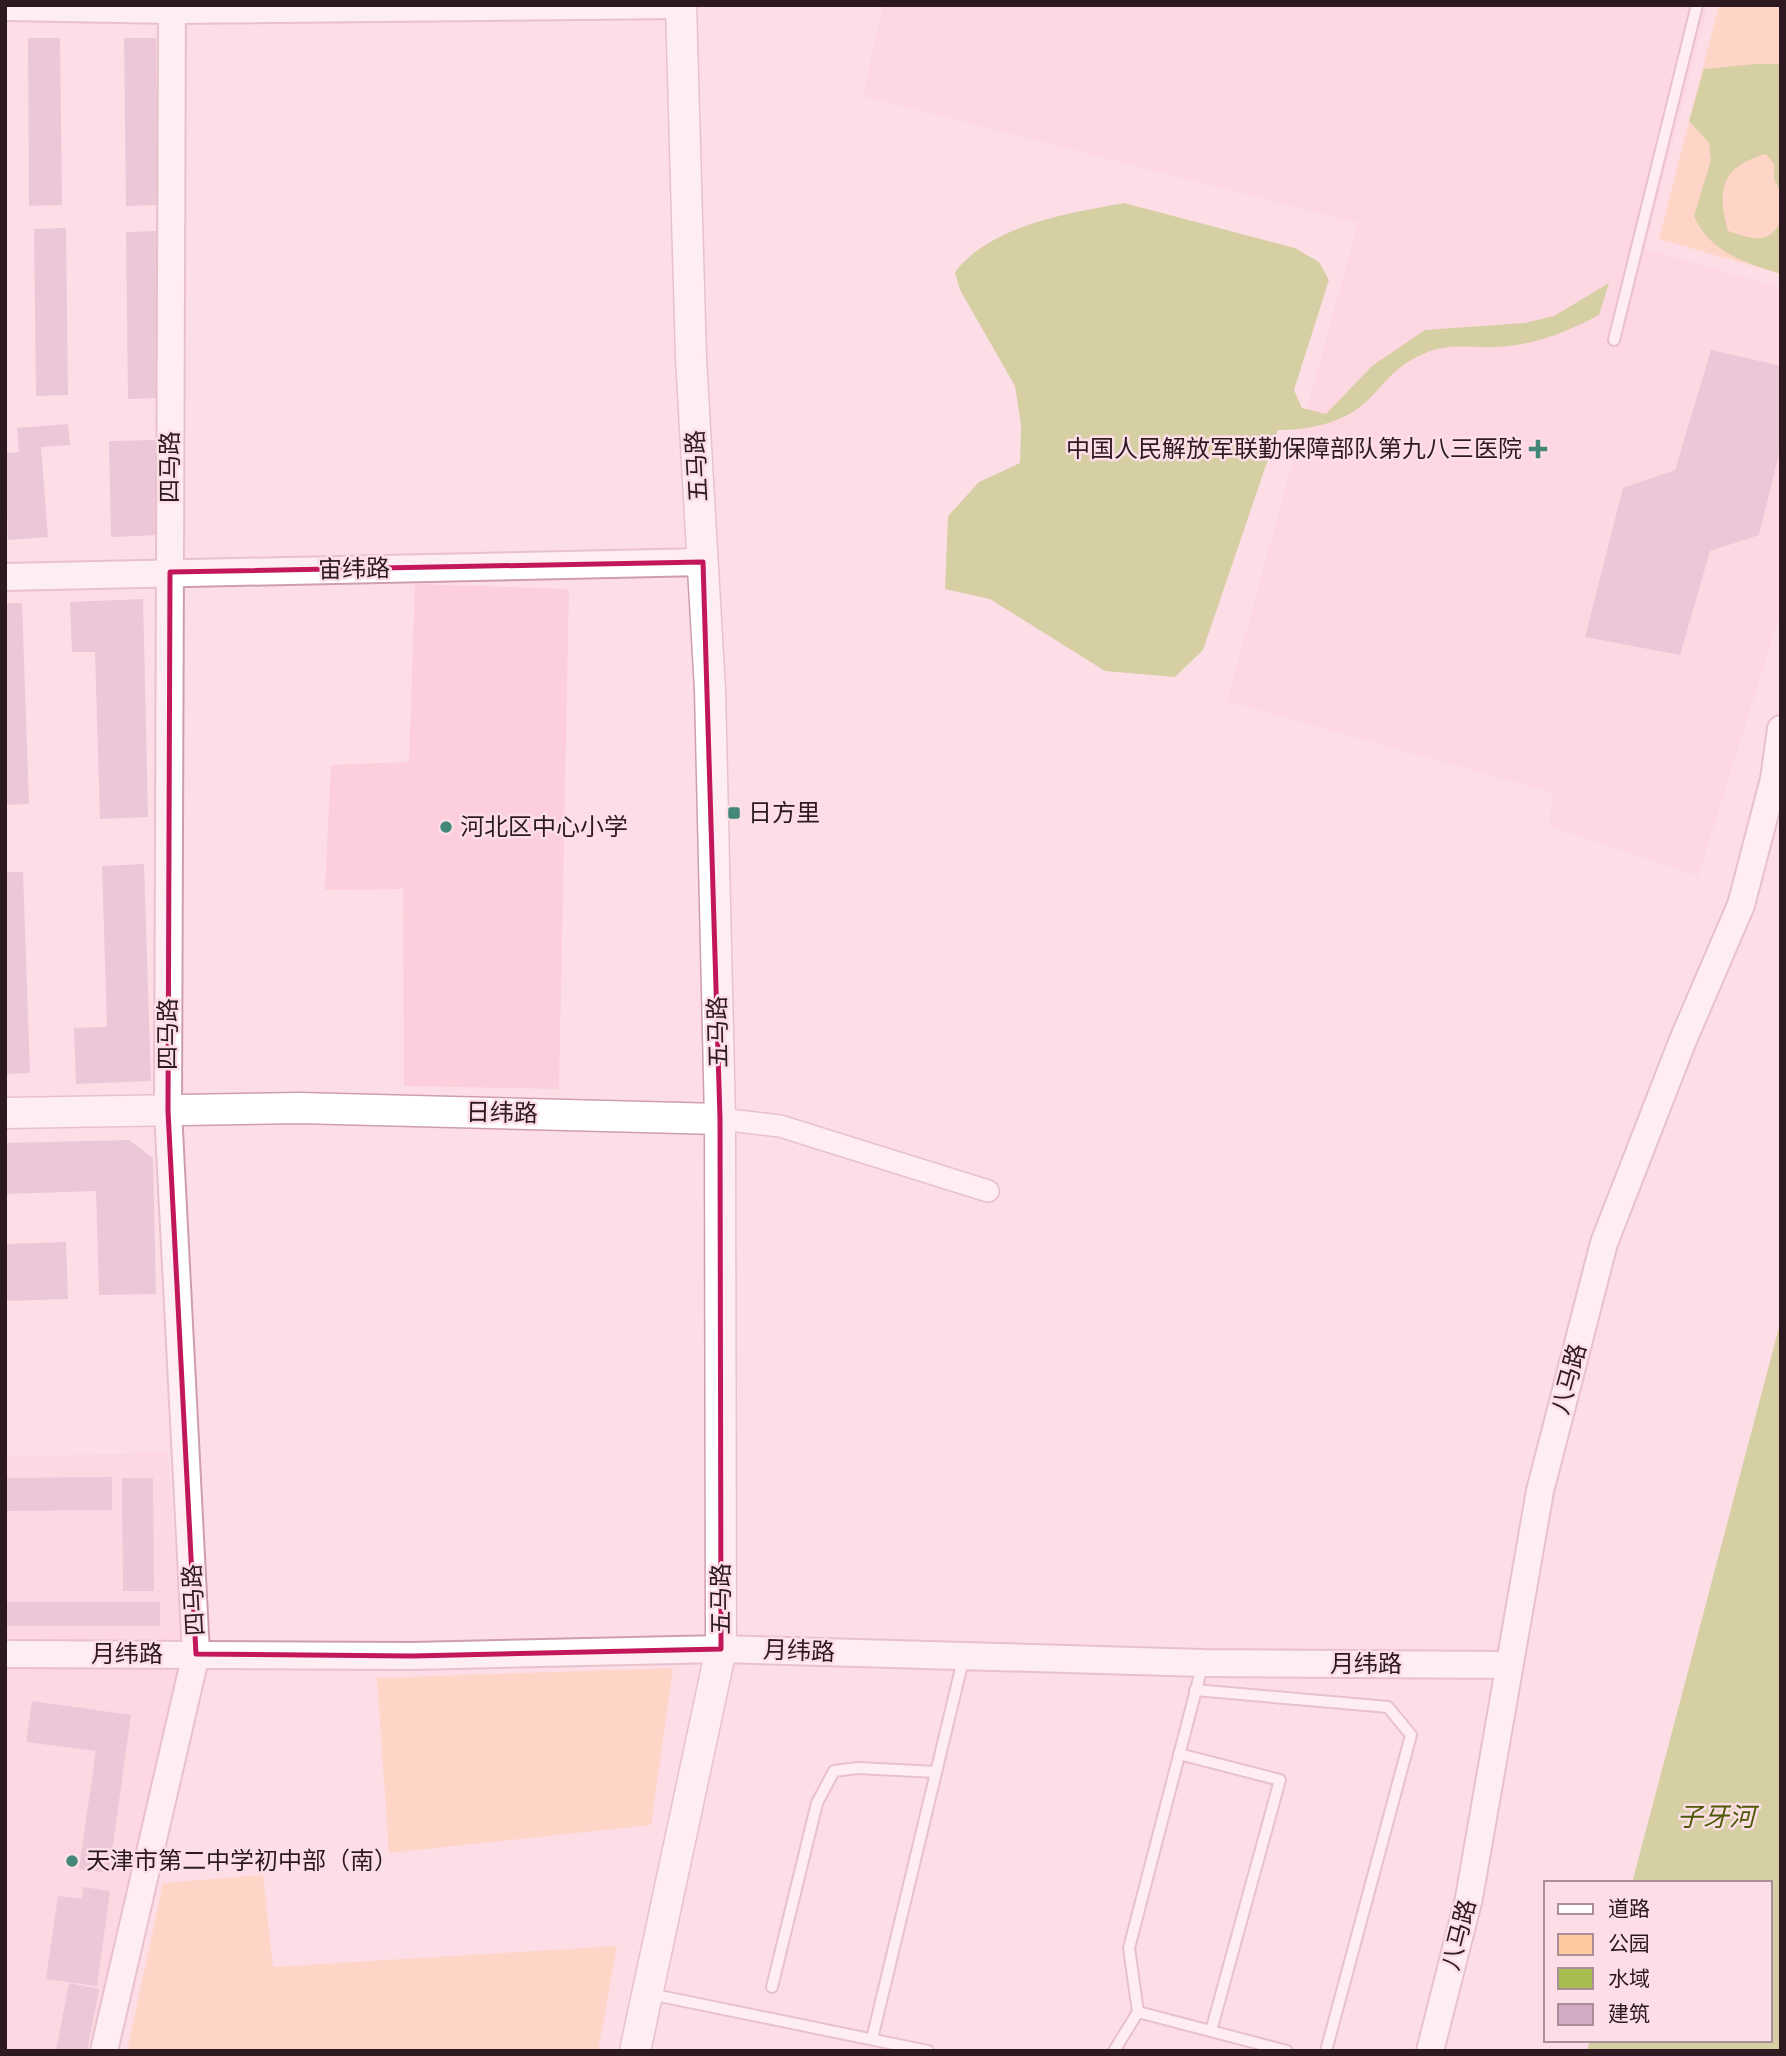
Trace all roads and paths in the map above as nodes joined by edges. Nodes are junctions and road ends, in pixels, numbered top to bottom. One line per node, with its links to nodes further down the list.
1 (681, 5): 4 (street); 6 (main road, 五马路)
2 (1697, 5): 5 (lane)
3 (5, 7): 4 (street)
4 (172, 8): 7 (street, 四马路)
5 (1614, 341)
6 (703, 562): 7 (street, 宙纬路); 12 (main road, 五马路)
7 (170, 572): 8 (street, 宙纬路); 10 (street, 四马路)
8 (5, 577)
9 (1781, 729): 19 (street, 八马路)
10 (168, 1111): 11 (main road, 日纬路); 12 (main road, 日纬路); 16 (street, 四马路)
11 (5, 1113)
12 (720, 1119): 13 (street, 日纬路); 14 (main road, 五马路)
13 (988, 1191)
14 (721, 1649): 16 (street, 月纬路); 17 (street, 月纬路); 24 (main road, 五马路)
15 (5, 1654): 16 (street, 月纬路)
16 (196, 1654): 28 (street, 四马路)
17 (964, 1656): 18 (street, 月纬路); 22 (lane)
18 (1203, 1663): 19 (street, 月纬路); 20 (lane)
19 (1509, 1665): 34 (street, 八马路)
20 (1195, 1690): 21 (lane); 33 (lane)
21 (1179, 1754): 25 (lane); 26 (lane)
22 (936, 1772): 23 (lane); 27 (lane)
23 (772, 1987)
24 (646, 1994): 27 (lane); 29 (main road, 五马路)
25 (1138, 2012): 26 (lane); 31 (lane)
26 (1211, 2031): 32 (lane)
27 (872, 2039): 30 (lane)
28 (104, 2051)
29 (635, 2051)
30 (928, 2051)
31 (1114, 2051)
32 (1287, 2051)
33 (1326, 2051)
34 (1430, 2051)

